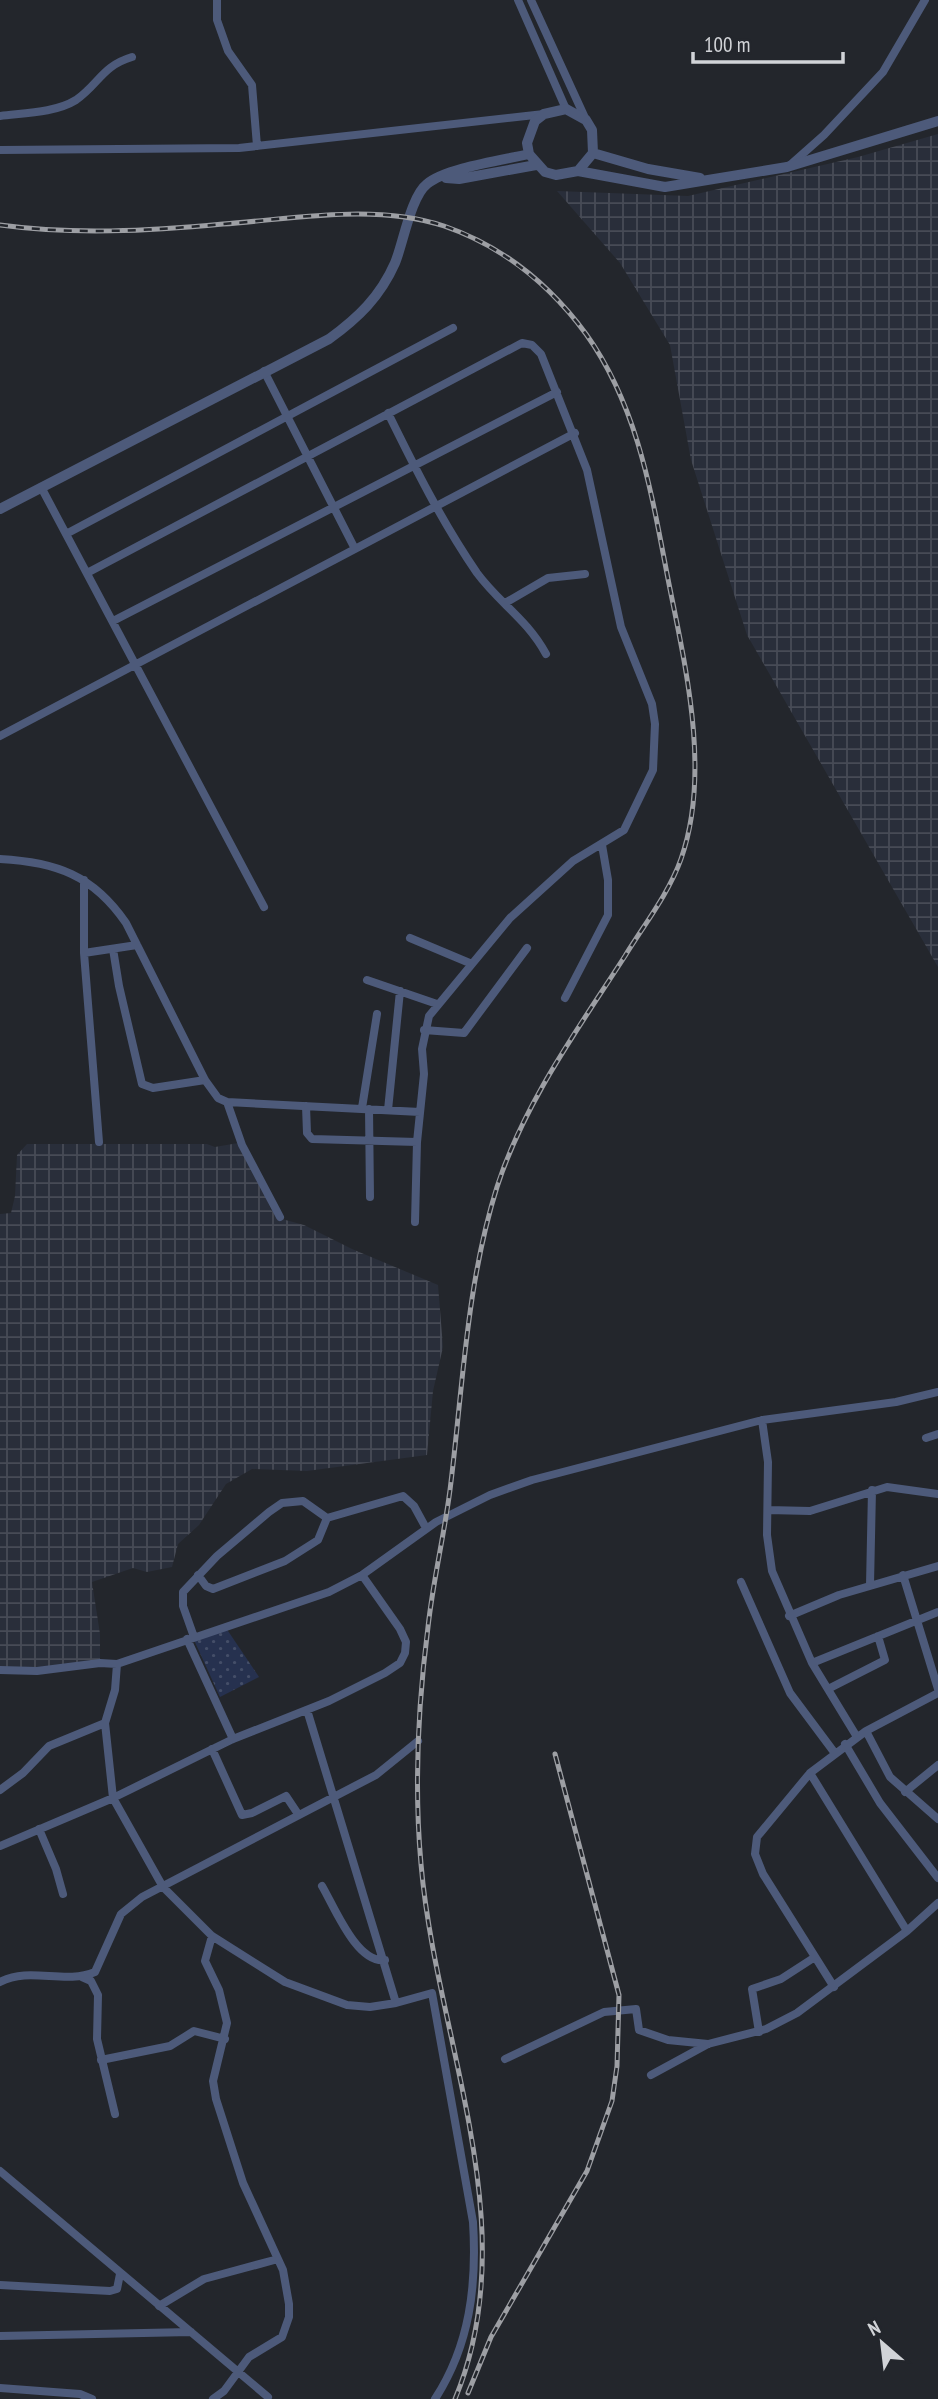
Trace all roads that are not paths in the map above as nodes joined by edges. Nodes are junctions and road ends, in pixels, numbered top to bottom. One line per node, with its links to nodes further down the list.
1 (216, 0): 11 (street)
2 (517, 0): 6 (street)
3 (531, 0): 9 (street)
4 (925, 0): 16 (street)
5 (132, 57): 8 (street)
6 (566, 109): 7 (street); 9 (street)
7 (544, 114): 11 (street); 14 (street)
8 (0, 116)
9 (586, 120): 13 (street)
10 (938, 121): 16 (street)
11 (257, 146): 12 (street)
12 (0, 150)
13 (593, 153): 17 (street); 19 (street)
14 (529, 154): 15 (street); 18 (street)
15 (536, 165): 17 (street); 18 (street)
16 (787, 167): 19 (street)
17 (578, 171): 19 (street)
18 (443, 177): 21 (street)
19 (710, 179)
20 (453, 328): 24 (street)
21 (264, 372): 24 (street); 28 (street)
22 (557, 393): 23 (street); 25 (street); 27 (street)
23 (388, 413): 26 (street); 27 (street)
24 (289, 418): 26 (street); 32 (street)
25 (575, 433): 30 (street); 41 (street)
26 (308, 455): 29 (street); 34 (street)
27 (413, 466): 29 (street); 30 (street)
28 (41, 487): 31 (street); 32 (street)
29 (333, 505): 33 (street); 37 (street)
30 (435, 506): 33 (street); 36 (street)
31 (0, 509)
32 (66, 534): 34 (street)
33 (354, 547): 39 (street)
34 (88, 573): 37 (street)
35 (585, 575): 36 (street)
36 (505, 603): 38 (street)
37 (113, 621): 39 (street)
38 (546, 654)
39 (135, 663): 40 (street); 44 (street)
40 (0, 736)
41 (602, 845): 50 (street); 53 (street)
42 (0, 859): 43 (street)
43 (83, 880): 46 (street); 49 (street)
44 (264, 906)
45 (410, 937): 50 (street)
46 (137, 945): 48 (street); 57 (street)
47 (527, 948): 56 (street)
48 (113, 949): 49 (street); 57 (street)
49 (85, 953): 63 (street)
50 (472, 964): 54 (street)
51 (367, 980): 52 (street)
52 (400, 991): 54 (street); 61 (street)
53 (565, 998)
54 (437, 1004): 56 (street)
55 (377, 1014): 60 (street)
56 (424, 1030): 62 (street)
57 (205, 1080): 58 (street)
58 (227, 1102): 59 (street); 67 (street)
59 (306, 1106): 60 (street); 64 (street)
60 (365, 1109): 61 (street); 64 (street)
61 (388, 1110): 62 (street)
62 (420, 1112): 65 (street)
63 (99, 1142)
64 (370, 1142): 65 (street); 66 (street)
65 (417, 1142): 68 (street)
66 (370, 1197)
67 (280, 1217)
68 (415, 1222)
69 (938, 1392): 70 (street)
70 (762, 1420): 75 (street); 77 (street)
71 (938, 1434): 72 (street)
72 (926, 1438)
73 (872, 1490): 74 (street); 75 (street); 83 (street)
74 (938, 1494)
75 (768, 1510): 85 (street)
76 (327, 1518): 77 (street); 79 (street); 79 (street)
77 (426, 1528): 80 (street)
78 (938, 1566): 81 (street)
79 (198, 1575): 88 (street)
80 (362, 1575): 88 (street); 94 (street)
81 (903, 1575): 83 (street); 86 (street)
82 (741, 1581): 102 (street)
83 (870, 1585): 85 (street)
84 (938, 1612): 86 (street)
85 (789, 1616): 89 (street)
86 (916, 1621): 87 (street); 93 (street)
87 (878, 1636): 89 (street); 92 (street)
88 (190, 1638): 90 (street); 98 (street)
89 (812, 1663): 92 (street)
90 (117, 1664): 91 (street); 95 (street)
91 (0, 1670)
92 (828, 1689): 97 (street)
93 (937, 1695): 96 (street)
94 (307, 1710): 98 (street); 107 (street)
95 (105, 1723): 105 (street); 108 (street)
96 (866, 1731): 97 (street); 106 (street)
97 (857, 1737): 100 (street)
98 (233, 1740): 101 (street)
99 (418, 1741): 107 (street)
100 (845, 1744): 102 (street); 113 (street)
101 (212, 1749): 108 (street); 109 (street)
102 (834, 1752): 104 (street)
103 (938, 1765): 106 (street)
104 (810, 1773): 118 (street); 120 (street)
105 (0, 1790)
106 (905, 1792): 110 (street)
107 (332, 1796): 109 (street); 121 (street)
108 (113, 1798): 111 (street); 115 (street)
109 (298, 1814): 115 (street)
110 (938, 1819)
111 (39, 1829): 112 (street); 116 (street)
112 (0, 1846)
113 (938, 1878)
114 (323, 1886): 121 (street)
115 (163, 1887): 119 (street); 122 (street)
116 (63, 1894)
117 (938, 1903): 118 (street)
118 (906, 1931): 124 (street)
119 (212, 1936): 125 (street); 127 (street)
120 (815, 1957): 124 (street); 126 (street)
121 (384, 1960): 125 (street)
122 (82, 1977): 123 (street); 130 (street)
123 (0, 1982)
124 (834, 1987): 126 (street)
125 (396, 2003): 145 (street)
126 (759, 2032): 128 (street)
127 (225, 2039): 130 (street); 134 (street)
128 (708, 2044): 129 (street); 131 (street)
129 (505, 2059)
130 (102, 2060): 132 (street)
131 (651, 2074)
132 (115, 2114)
133 (0, 2171): 135 (street)
134 (278, 2259): 137 (street); 140 (street)
135 (120, 2274): 136 (street); 137 (street)
136 (0, 2285)
137 (159, 2306): 138 (street)
138 (191, 2332): 139 (street); 140 (street)
139 (0, 2336)
140 (238, 2372): 142 (street); 144 (street)
141 (0, 2388): 143 (street)
142 (268, 2397)
143 (92, 2399)
144 (213, 2399)
145 (435, 2399)

